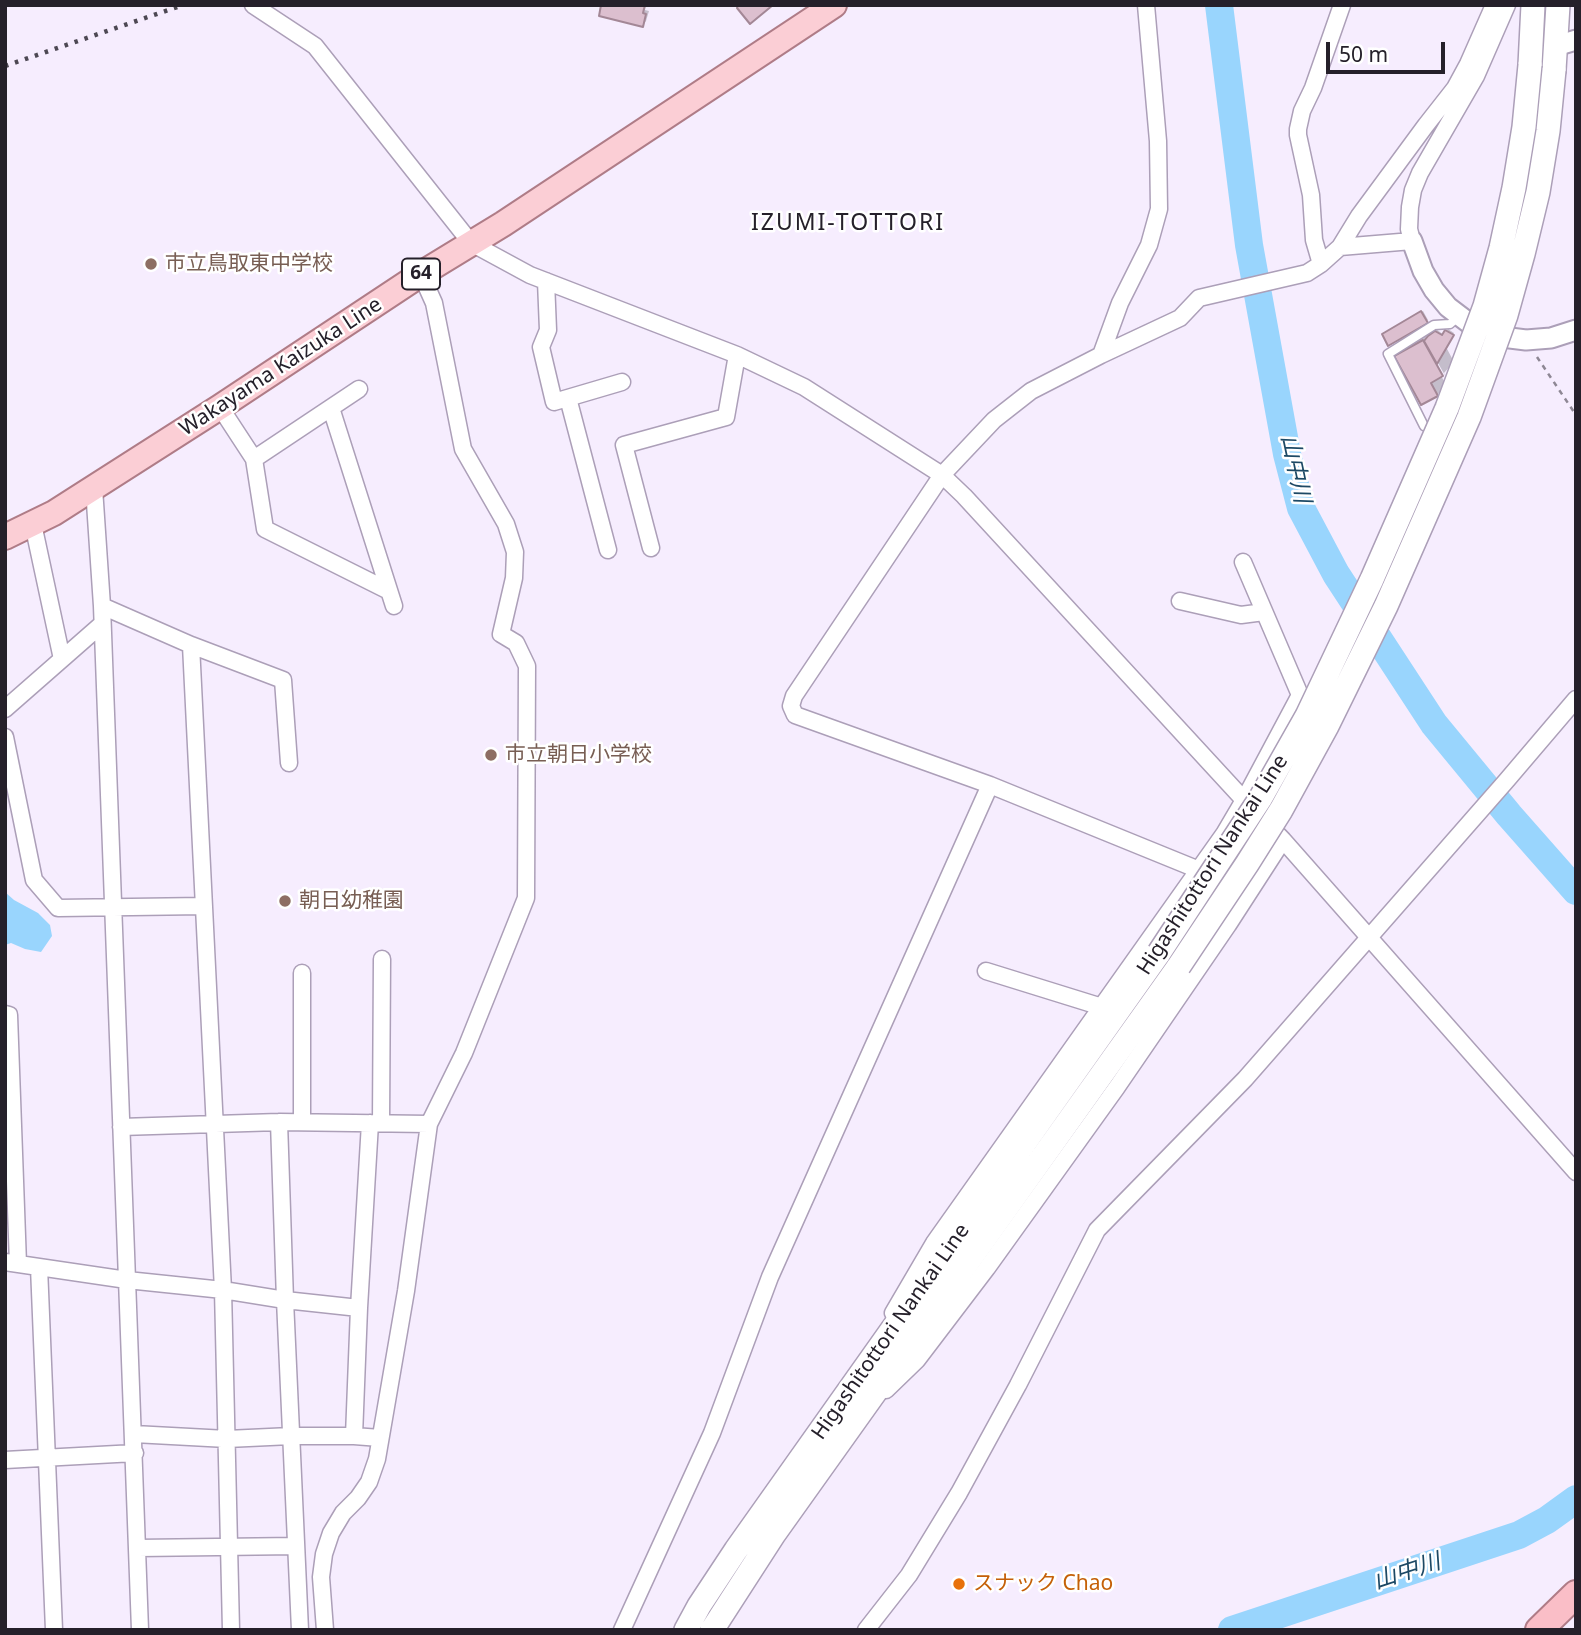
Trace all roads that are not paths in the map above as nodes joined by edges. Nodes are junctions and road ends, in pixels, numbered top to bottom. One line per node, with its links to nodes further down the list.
1 (253, 5): 11 (street)
2 (834, 5): 11 (main road, Wakayama Kaizuka Line / 64)
3 (1146, 5): 19 (street)
4 (1342, 5): 13 (street)
5 (1494, 5): 12 (street)
6 (1507, 5): 10 (street)
7 (1533, 5): 71 (main road, Higashitottori Nankai Line, bridge)
8 (1558, 5): 9 (main road, Higashitottori Nankai Line)
9 (1566, 43): 72 (main road, Higashitottori Nankai Line, bridge)
10 (1412, 241): 12 (street); 16 (street)
11 (471, 243): 14 (main road, Wakayama Kaizuka Line / 64); 15 (street)
12 (1340, 247): 13 (street)
13 (1321, 264): 19 (street)
14 (421, 274): 23 (main road, Wakayama Kaizuka Line / 64); 62 (street)
15 (546, 281): 18 (street); 22 (street)
16 (1459, 316): 17 (street); 25 (lane)
17 (1576, 330)
18 (737, 355): 27 (street); 31 (street)
19 (1101, 355): 27 (street)
20 (622, 382): 22 (street)
21 (359, 389): 24 (street)
22 (568, 398): 32 (street)
23 (220, 407): 26 (street); 28 (main road, Wakayama Kaizuka Line / 64)
24 (331, 408): 26 (street); 26 (street)
25 (1424, 426)
26 (254, 459)
27 (942, 475): 44 (street); 45 (street)
28 (94, 488): 29 (main road, Wakayama Kaizuka Line / 64); 35 (street)
29 (33, 524): 30 (main road, Wakayama Kaizuka Line / 64); 39 (street)
30 (5, 537)
31 (651, 548)
32 (608, 550)
33 (1243, 562): 36 (street)
34 (1180, 601): 36 (street)
35 (102, 606): 37 (street); 38 (street)
36 (1264, 612): 45 (street)
37 (102, 624): 39 (street); 49 (street)
38 (191, 645): 43 (street); 48 (street)
39 (62, 659): 41 (street)
40 (1576, 699): 50 (street)
41 (5, 709)
42 (5, 737): 49 (street)
43 (289, 763)
44 (990, 785): 47 (street); 90 (street)
45 (1244, 800): 46 (street); 47 (street)
46 (1283, 840): 50 (street); 72 (street)
47 (1199, 870): 54 (street)
48 (204, 906): 49 (street); 61 (street)
49 (113, 907): 63 (street)
50 (1368, 937): 64 (street); 93 (street)
51 (382, 958): 60 (street)
52 (986, 971): 54 (street)
53 (302, 973): 59 (street)
54 (1102, 1007): 71 (street)
55 (5, 1014): 56 (street)
56 (8, 1059): 57 (street)
57 (9, 1116): 65 (street)
58 (279, 1122): 59 (street); 61 (street); 69 (street)
59 (302, 1122): 60 (street)
60 (376, 1123): 62 (street); 70 (street)
61 (215, 1124): 63 (street); 68 (street)
62 (429, 1124): 76 (street)
63 (121, 1127): 67 (street)
64 (1576, 1172)
65 (12, 1263): 66 (street)
66 (39, 1267): 67 (street); 79 (street)
67 (127, 1280): 68 (street); 73 (street)
68 (223, 1290): 69 (street); 77 (street)
69 (285, 1300): 70 (street); 74 (street)
70 (359, 1308): 75 (street)
71 (861, 1374): 91 (main road, Higashitottori Nankai Line)
72 (856, 1418): 92 (main road, Higashitottori Nankai Line)
73 (134, 1434): 77 (street); 78 (street)
74 (291, 1436): 75 (street); 77 (street); 82 (street)
75 (354, 1436): 76 (street)
76 (380, 1438): 89 (street)
77 (226, 1439): 81 (street)
78 (135, 1453): 79 (street); 83 (street)
79 (47, 1458): 80 (street); 85 (street)
80 (5, 1460)
81 (229, 1546): 82 (street); 83 (street); 87 (street)
82 (296, 1546): 88 (street)
83 (138, 1548): 86 (street)
84 (1576, 1594): 94 (highway)
85 (54, 1630)
86 (140, 1630)
87 (231, 1630)
88 (300, 1630)
89 (325, 1630)
90 (622, 1630)
91 (686, 1630)
92 (712, 1630)
93 (866, 1630)
94 (1539, 1630)

